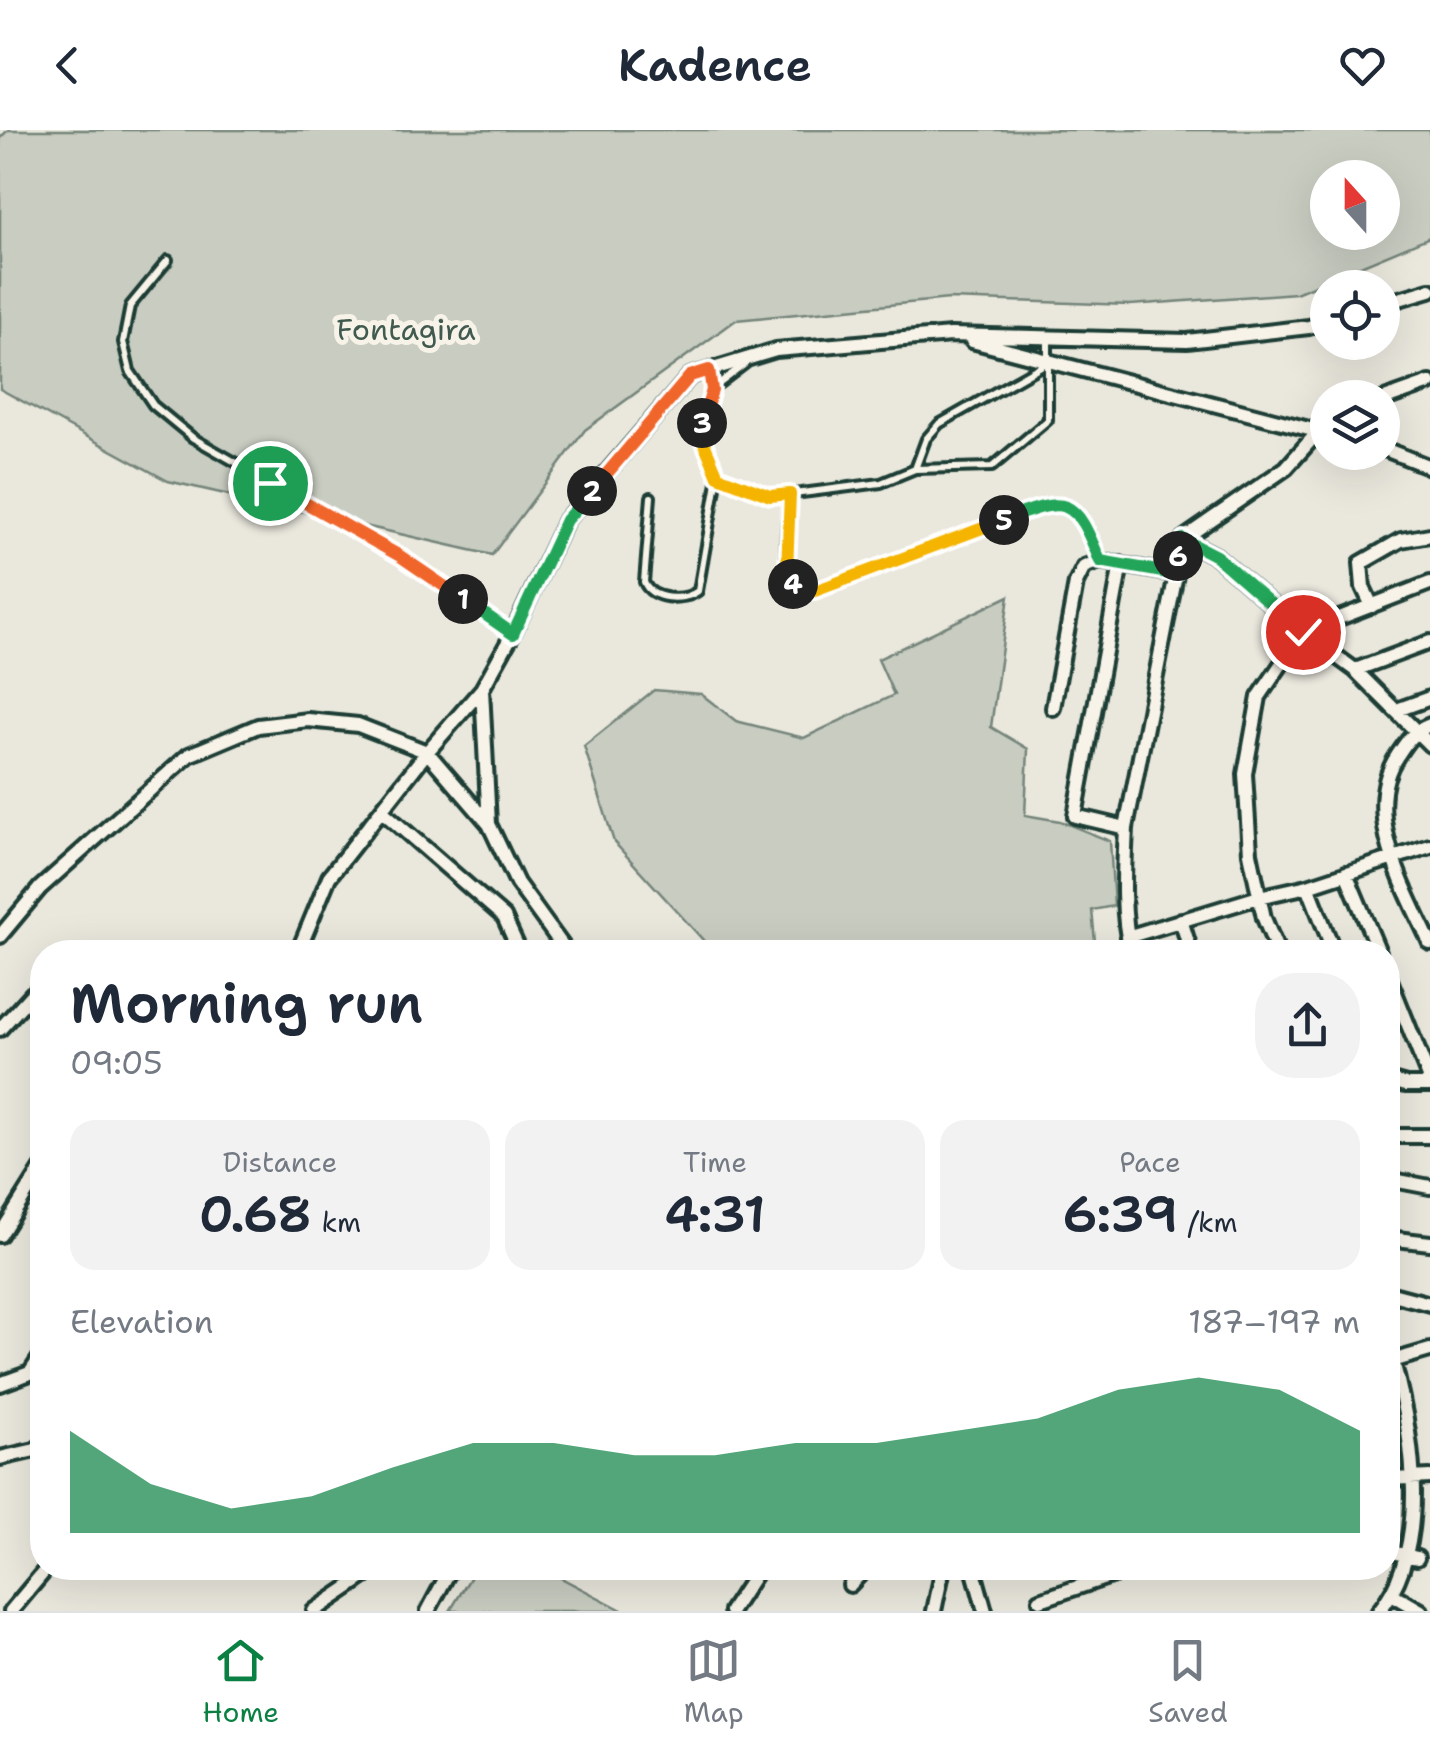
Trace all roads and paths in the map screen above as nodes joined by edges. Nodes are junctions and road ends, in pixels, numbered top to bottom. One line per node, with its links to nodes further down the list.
1 (168, 260): 29 (lane)
2 (1430, 290): 3 (street)
3 (1400, 299)
4 (1310, 326): 5 (street)
5 (1048, 337): 6 (street); 8 (lane)
6 (996, 342): 7 (street); 8 (street)
7 (754, 357): 9 (street); 11 (lane)
8 (1049, 361): 13 (street); 17 (lane); 17 (lane)
9 (709, 370): 11 (lane); 29 (street)
10 (1430, 383): 12 (street)
11 (712, 390): 18 (lane)
12 (1400, 394)
13 (1310, 429)
14 (1310, 439): 22 (street)
15 (1400, 455): 16 (street)
16 (1430, 466)
17 (916, 469): 19 (lane)
18 (718, 476): 19 (lane); 20 (lane)
19 (790, 494): 23 (lane)
20 (650, 497)
21 (1430, 535): 27 (street)
22 (1183, 539): 25 (street); 28 (street)
23 (1100, 561): 24 (street); 34 (street)
24 (1120, 564): 25 (street); 42 (street)
25 (1174, 574): 42 (street)
26 (1430, 583): 27 (street)
27 (1372, 606): 28 (street)
28 (1303, 632): 31 (street); 47 (street)
29 (513, 634): 32 (street)
30 (1430, 642): 31 (street)
31 (1356, 670): 35 (street)
32 (482, 688): 39 (street); 41 (street)
33 (1430, 698): 35 (street)
34 (1054, 708)
35 (1397, 710): 37 (street)
36 (1430, 725): 37 (street)
37 (1414, 731): 38 (street); 44 (street)
38 (1430, 745)
39 (427, 752): 40 (street); 41 (street); 49 (street)
40 (382, 811): 51 (street); 52 (street)
41 (489, 824): 53 (street)
42 (1126, 828): 50 (street)
43 (1430, 846): 44 (street)
44 (1392, 858): 45 (street); 59 (street)
45 (1346, 872): 46 (street); 58 (street)
46 (1308, 886): 47 (street); 57 (street)
47 (1259, 897): 48 (street); 56 (street)
48 (1181, 920): 50 (street); 55 (street)
49 (0, 936)
50 (1127, 937): 54 (street)
51 (303, 940)
52 (515, 940)
53 (559, 940)
54 (1128, 940)
55 (1187, 940)
56 (1274, 940)
57 (1329, 940)
58 (1373, 940)
59 (1430, 942)
60 (30, 996): 62 (street)
61 (1400, 1005): 63 (street)
62 (0, 1029)
63 (1430, 1082): 64 (street)
64 (1400, 1084)
65 (1400, 1136): 66 (street)
66 (1430, 1136)
67 (1400, 1181): 68 (street)
68 (1430, 1186)
69 (30, 1187): 70 (street)
70 (0, 1234)
71 (1400, 1239): 72 (street)
72 (1430, 1243)
73 (1400, 1296): 74 (street)
74 (1430, 1304)
75 (1430, 1350): 76 (street)
76 (1400, 1359)
77 (30, 1373): 78 (street)
78 (0, 1384)
79 (1400, 1393): 82 (street)
80 (30, 1449): 81 (street)
81 (0, 1458)
82 (1427, 1477): 83 (street); 85 (street)
83 (1400, 1478)
84 (1400, 1553): 85 (street)
85 (1417, 1558): 95 (street)
86 (37, 1580): 97 (street)
87 (359, 1580): 98 (street)
88 (445, 1580): 99 (street)
89 (752, 1580): 100 (street)
90 (854, 1580): 94 (street)
91 (940, 1580): 101 (street)
92 (976, 1580): 102 (street)
93 (1099, 1580): 96 (street)
94 (850, 1584)
95 (1396, 1597): 103 (street); 104 (street)
96 (1040, 1600)
97 (11, 1611)
98 (314, 1611)
99 (428, 1611)
100 (731, 1611)
101 (934, 1611)
102 (985, 1611)
103 (1379, 1611)
104 (1421, 1611)

